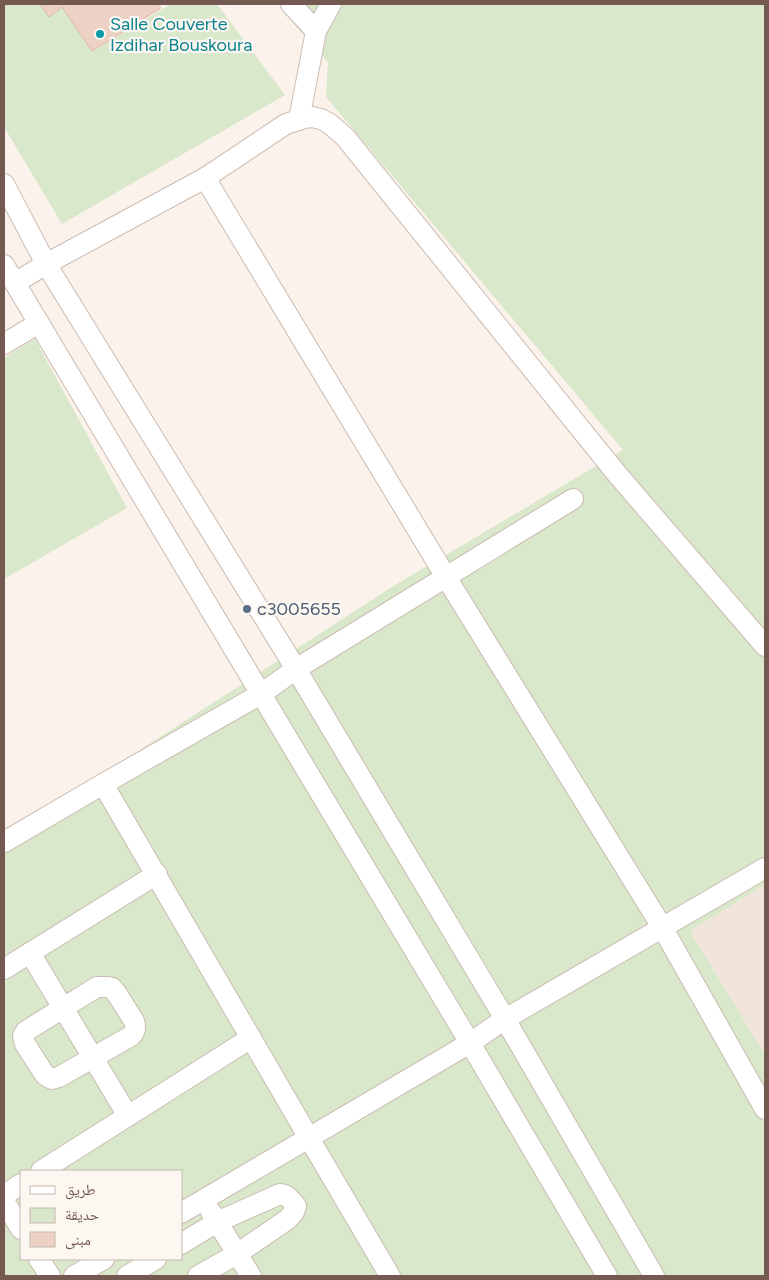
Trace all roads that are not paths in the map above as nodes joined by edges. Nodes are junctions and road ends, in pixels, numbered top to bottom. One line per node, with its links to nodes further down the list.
1 (291, 4): 3 (street)
2 (331, 4): 3 (street)
3 (316, 31): 4 (street)
4 (299, 120): 5 (street); 14 (street)
5 (205, 178): 8 (street); 13 (street)
6 (4, 184): 8 (street)
7 (4, 264): 9 (street)
8 (46, 264): 9 (street); 15 (street)
9 (14, 282): 10 (street)
10 (39, 323): 11 (street); 16 (street)
11 (4, 344)
12 (573, 499): 13 (street)
13 (446, 577): 15 (street); 21 (street)
14 (765, 646)
15 (296, 669): 16 (street); 25 (street)
16 (261, 694): 17 (street); 27 (street)
17 (104, 784): 18 (street); 20 (street)
18 (4, 842)
19 (764, 870): 21 (street)
20 (157, 874): 22 (street); 26 (street)
21 (662, 927): 25 (street); 29 (street)
22 (30, 953): 23 (street); 24 (street)
23 (4, 969)
24 (63, 1008): 28 (street); 28 (street); 28 (street)
25 (505, 1019): 27 (street); 52 (street)
26 (251, 1038): 30 (street); 31 (street)
27 (470, 1043): 31 (street); 51 (street)
28 (93, 1057): 30 (street)
29 (765, 1108)
30 (128, 1116): 32 (street)
31 (309, 1138): 35 (street); 50 (street)
32 (43, 1170)
33 (20, 1185): 34 (street)
34 (4, 1195)
35 (204, 1200): 37 (street); 38 (street)
36 (4, 1201): 39 (street)
37 (182, 1212)
38 (217, 1222): 40 (street); 41 (street); 41 (street)
39 (20, 1227)
40 (182, 1243)
41 (237, 1254): 48 (street); 49 (street)
42 (41, 1260): 45 (street)
43 (102, 1260): 46 (street)
44 (154, 1260): 47 (street)
45 (50, 1276)
46 (74, 1276)
47 (127, 1276)
48 (198, 1276)
49 (251, 1276)
50 (390, 1276)
51 (607, 1276)
52 (654, 1276)

